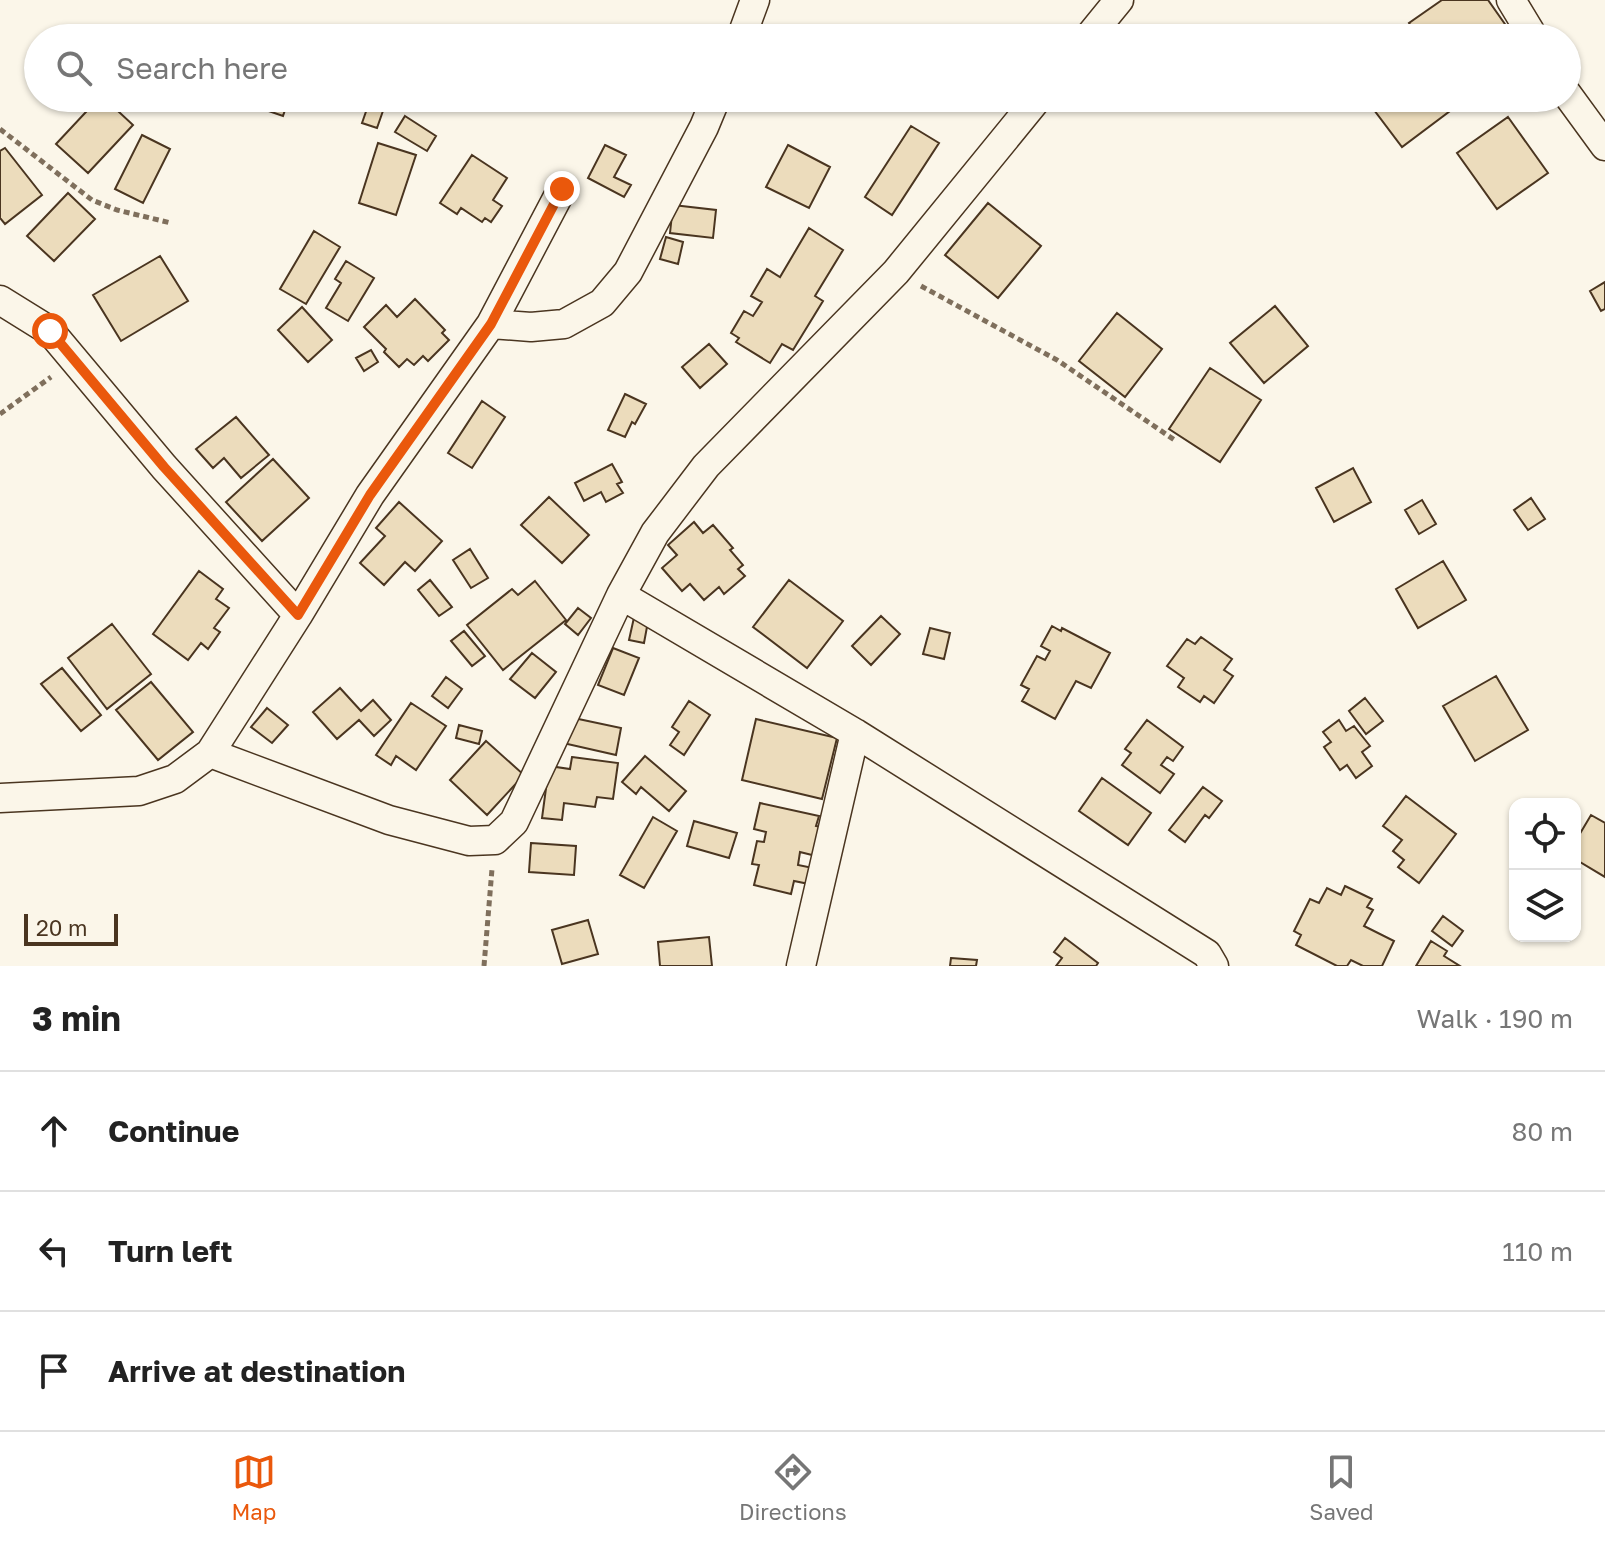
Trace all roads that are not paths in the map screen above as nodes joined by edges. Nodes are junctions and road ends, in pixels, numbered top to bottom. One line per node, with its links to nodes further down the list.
1 (755, 0): 4 (street)
2 (1119, 0): 5 (street)
3 (1511, 0): 6 (street)
4 (746, 24)
5 (1099, 24)
6 (1526, 24)
7 (710, 112): 13 (street)
8 (1027, 112): 14 (street)
9 (1580, 112): 10 (street)
10 (1605, 146)
11 (562, 189): 13 (street)
12 (0, 300): 15 (street)
13 (491, 324): 15 (street)
14 (621, 595): 16 (street); 17 (street)
15 (298, 615): 17 (street)
16 (855, 733): 19 (street); 20 (street)
17 (210, 753): 18 (street)
18 (0, 798)
19 (801, 966)
20 (1214, 966)

